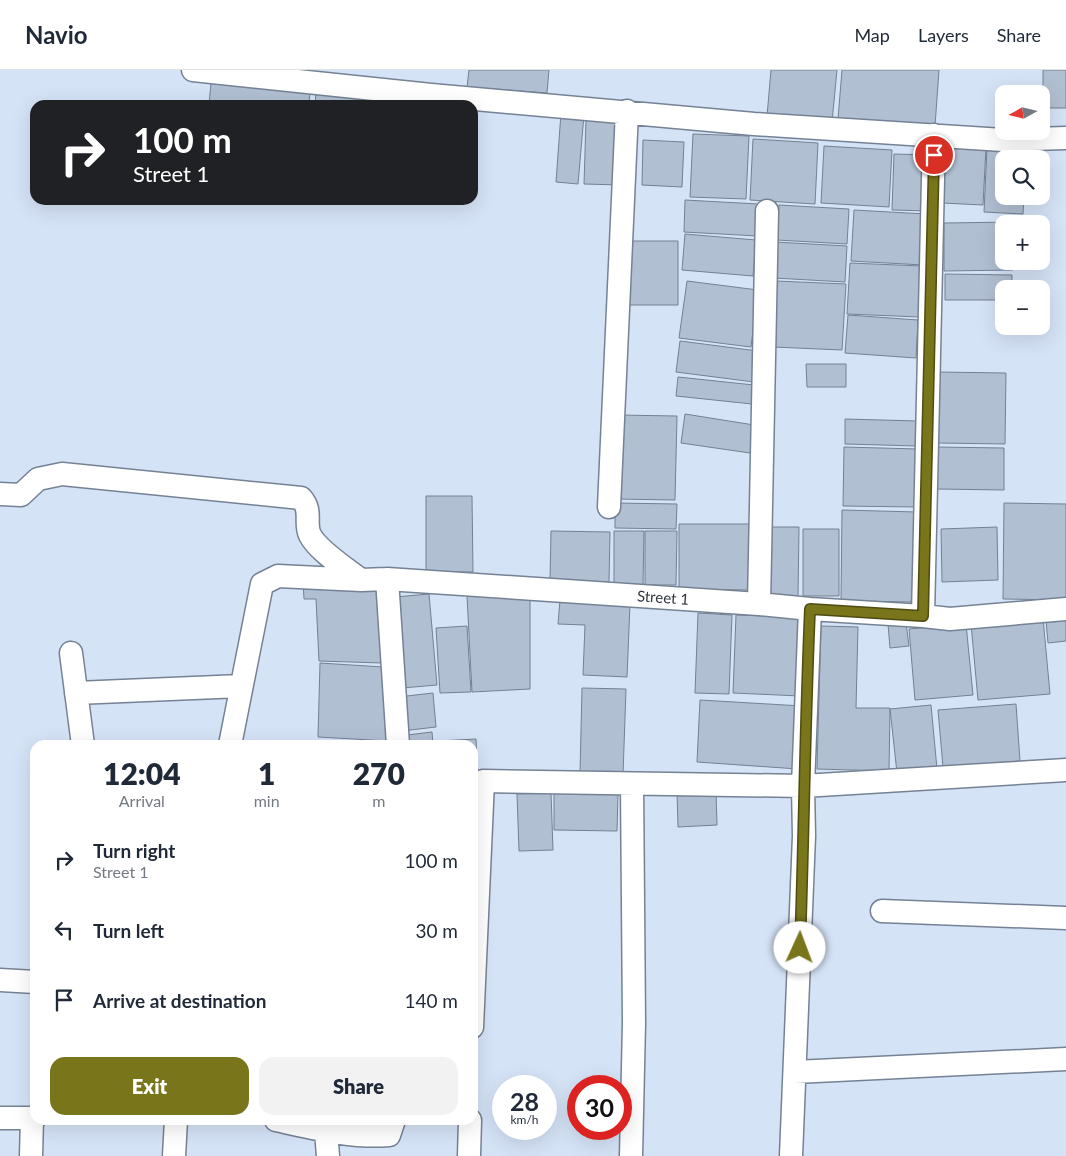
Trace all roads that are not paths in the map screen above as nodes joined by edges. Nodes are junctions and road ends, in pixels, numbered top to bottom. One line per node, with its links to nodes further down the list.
1 (194, 70): 2 (street)
2 (627, 111): 3 (street); 7 (street)
3 (934, 135): 4 (street); 15 (street)
4 (1066, 138)
5 (767, 211): 12 (street)
6 (0, 494): 8 (street)
7 (609, 507)
8 (310, 535): 9 (street); 11 (street)
9 (303, 576): 11 (street, Street 1); 17 (street, Street 1)
10 (387, 579): 11 (street, Street 1); 12 (street, Street 1); 21 (street)
11 (361, 580)
12 (759, 604): 13 (street, Street 1)
13 (810, 609): 15 (street, Street 1); 24 (street)
14 (1066, 609): 15 (street, Street 1)
15 (923, 616)
16 (71, 653): 18 (street)
17 (241, 686): 18 (street); 20 (street)
18 (76, 693): 19 (street)
19 (82, 740)
20 (231, 740)
21 (398, 740)
22 (1066, 770): 24 (street)
23 (632, 784): 24 (street); 25 (street); 44 (street)
24 (803, 786): 31 (street)
25 (478, 893)
26 (882, 910): 27 (street)
27 (1066, 918)
28 (0, 980): 29 (street)
29 (30, 982)
30 (1066, 1059): 31 (street)
31 (795, 1072): 45 (street)
32 (0, 1118): 33 (street)
33 (30, 1118)
34 (33, 1125): 40 (street)
35 (176, 1125): 41 (street)
36 (299, 1125): 39 (street)
37 (392, 1125): 39 (street)
38 (470, 1125): 43 (street)
39 (326, 1131): 42 (street)
40 (31, 1156)
41 (174, 1156)
42 (328, 1156)
43 (469, 1156)
44 (631, 1156)
45 (790, 1156)

